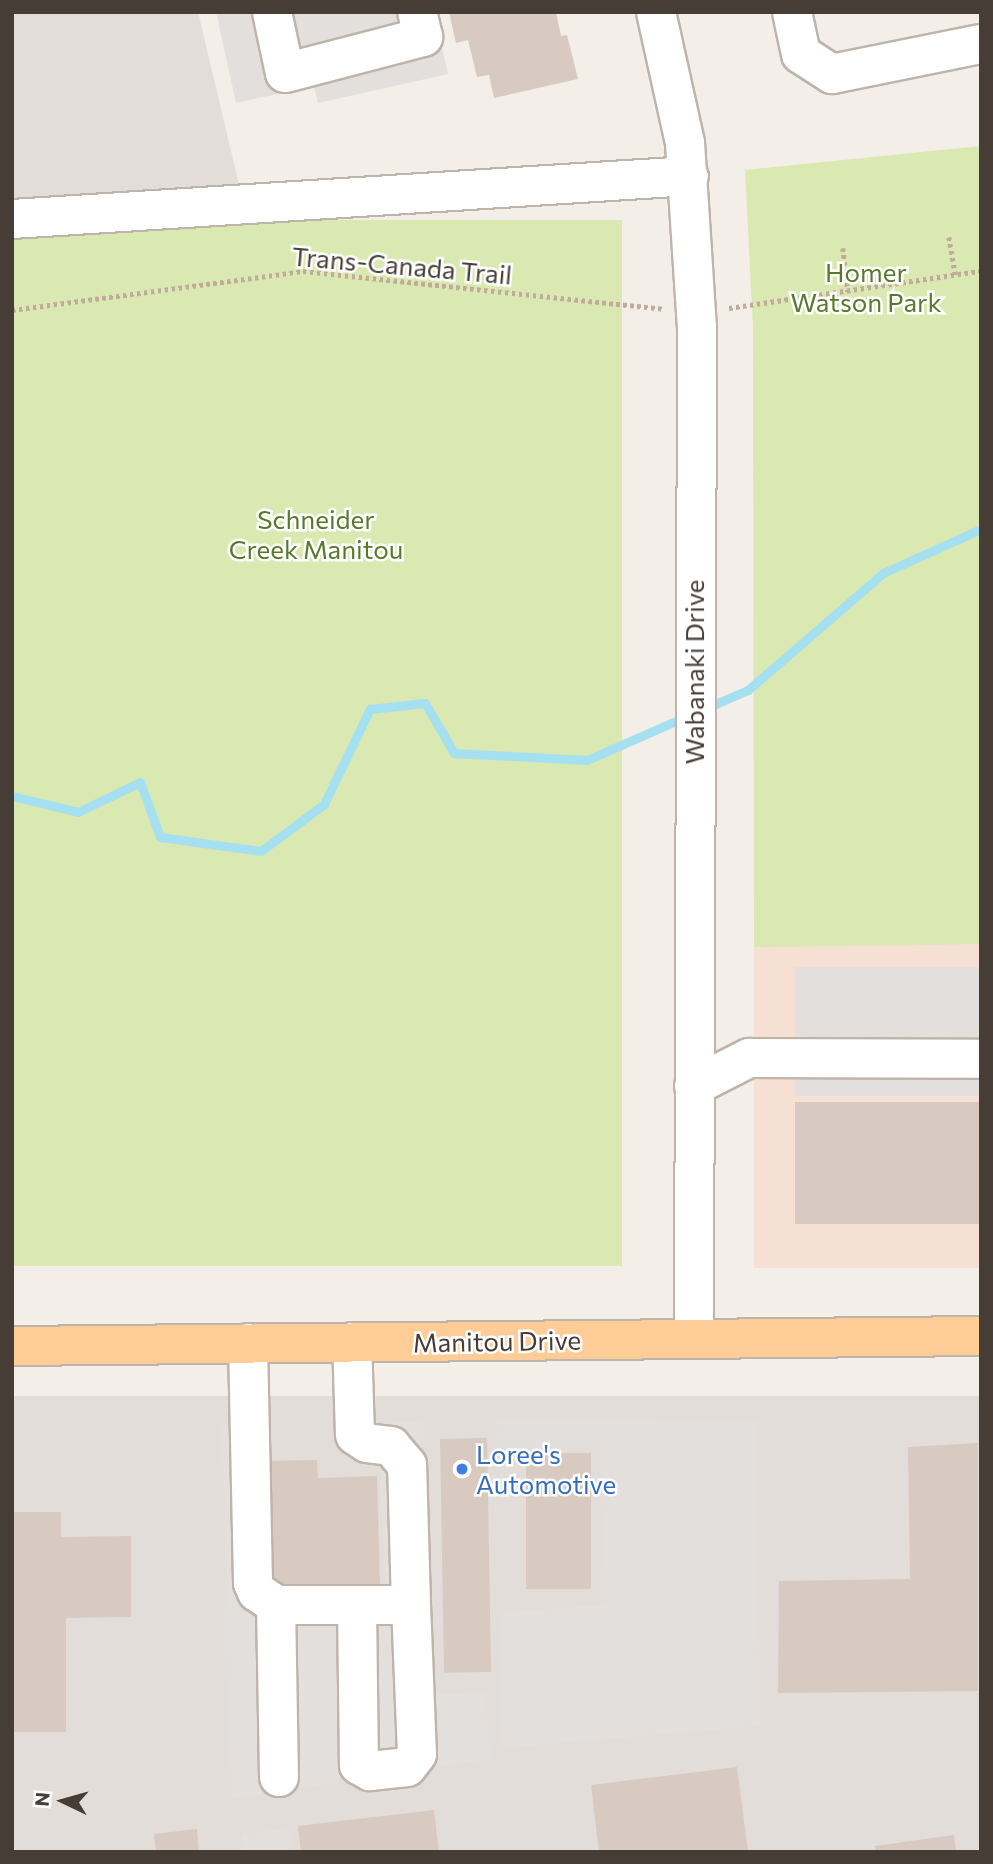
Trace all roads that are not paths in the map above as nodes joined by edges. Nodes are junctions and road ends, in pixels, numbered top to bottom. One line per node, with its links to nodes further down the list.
1 (272, 12): 2 (street)
2 (417, 12)
3 (656, 12): 6 (street, Wabanaki Drive)
4 (792, 12): 5 (street)
5 (981, 44)
6 (689, 176): 7 (street); 9 (street, Wabanaki Drive)
7 (12, 219)
8 (981, 1059): 9 (street)
9 (694, 1086): 10 (street, Wabanaki Drive)
10 (694, 1336): 11 (main road, Manitou Drive); 12 (main road, Manitou Drive)
11 (981, 1336)
12 (352, 1342): 13 (main road, Manitou Drive); 17 (street)
13 (248, 1343): 14 (main road, Manitou Drive); 15 (street)
14 (12, 1346)
15 (276, 1605): 16 (street); 18 (street)
16 (357, 1605): 17 (street); 17 (street)
17 (411, 1605)
18 (279, 1777)

